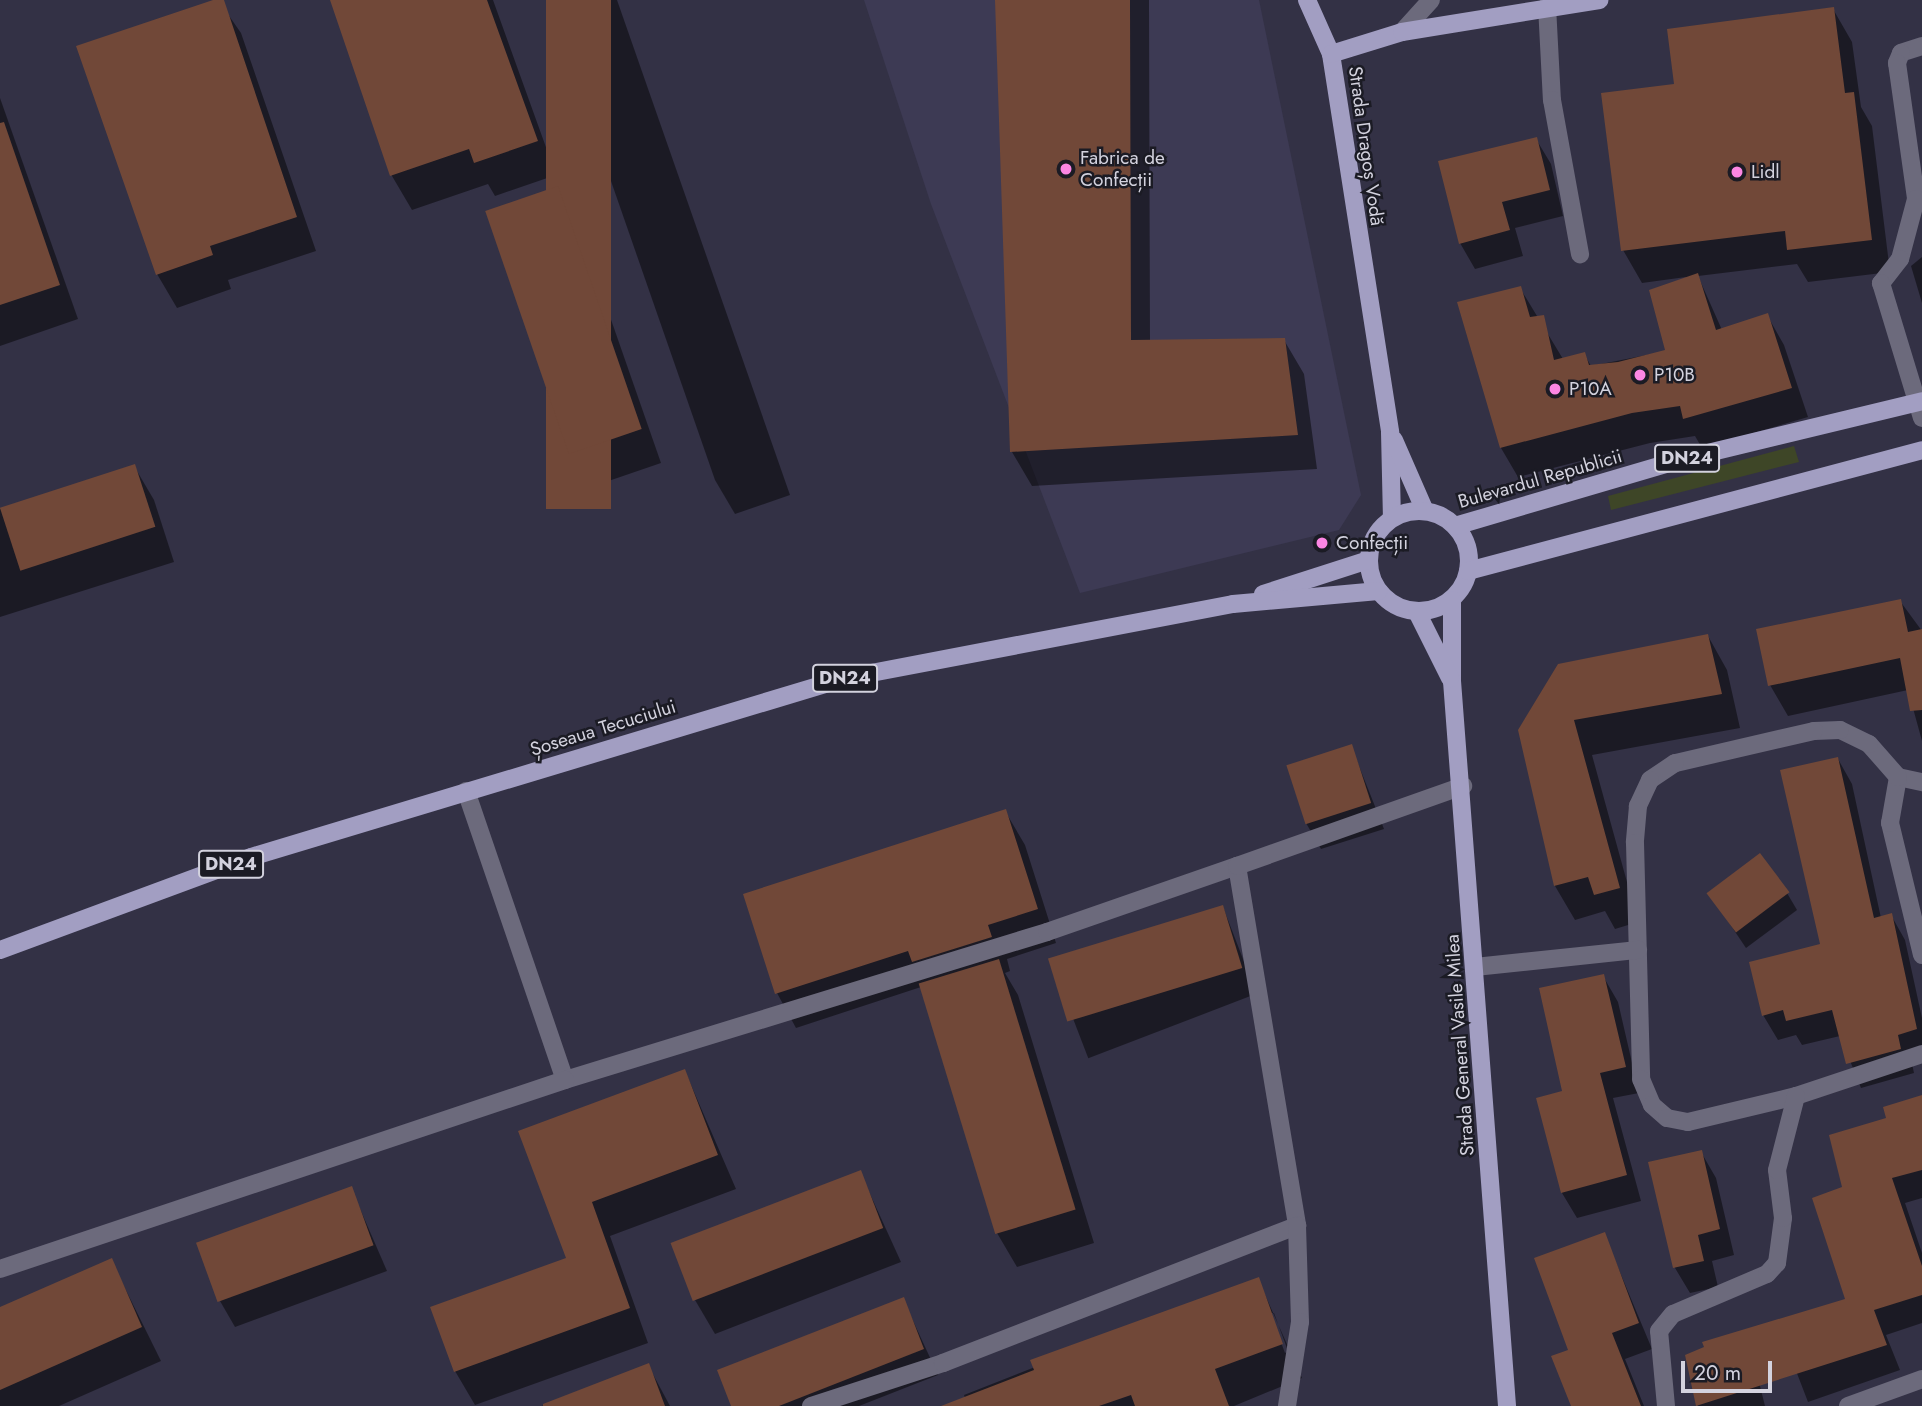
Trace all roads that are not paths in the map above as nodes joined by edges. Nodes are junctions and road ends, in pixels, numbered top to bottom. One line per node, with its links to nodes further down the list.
1 (1307, 0): 7 (main road)
2 (1431, 0): 5 (street)
3 (1599, 0): 4 (main road, Strada Dragoș Vodă)
4 (1547, 6): 5 (main road, Strada Dragoș Vodă); 9 (street)
5 (1402, 32): 7 (main road, Strada Dragoș Vodă)
6 (1922, 46): 8 (street)
7 (1331, 54): 11 (main road, Strada Dragoș Vodă)
8 (1919, 198): 10 (street)
9 (1580, 254)
10 (1920, 407): 15 (main road, Bulevardul Republicii / DN24)
11 (1391, 432): 13 (main road, Strada Dragoș Vodă); 14 (main road, Strada Dragoș Vodă)
12 (1922, 450): 17 (main road, DN24)
13 (1425, 511): 14 (main road); 15 (main road)
14 (1392, 518): 16 (main road)
15 (1455, 526): 17 (main road)
16 (1368, 559): 18 (main road); 20 (main road, Șoseaua Tecuciului / DN24)
17 (1468, 571): 19 (main road)
18 (1378, 591): 20 (main road, Șoseaua Tecuciului / DN24); 21 (main road)
19 (1452, 600): 21 (main road); 22 (main road, Strada General Vasile Milea)
20 (1233, 604): 26 (main road, Șoseaua Tecuciului / DN24)
21 (1417, 612): 22 (main road, Strada General Vasile Milea)
22 (1451, 681): 25 (main road, Strada General Vasile Milea)
23 (1898, 777): 24 (street); 29 (street); 30 (street)
24 (1922, 782)
25 (1463, 786): 27 (street); 31 (main road, Strada General Vasile Milea)
26 (466, 791): 28 (main road, Șoseaua Tecuciului / DN24); 33 (street)
27 (1237, 866): 33 (street); 35 (street)
28 (0, 950)
29 (1638, 950): 31 (street); 34 (street)
30 (1922, 955)
31 (1475, 967): 40 (main road, Strada General Vasile Milea)
32 (1922, 1054): 34 (street)
33 (565, 1080): 36 (street)
34 (1796, 1096): 41 (street)
35 (1297, 1226): 38 (street); 39 (street)
36 (0, 1269)
37 (1922, 1378): 42 (street)
38 (811, 1406)
39 (1287, 1406)
40 (1507, 1406)
41 (1666, 1406)
42 (1848, 1406)

